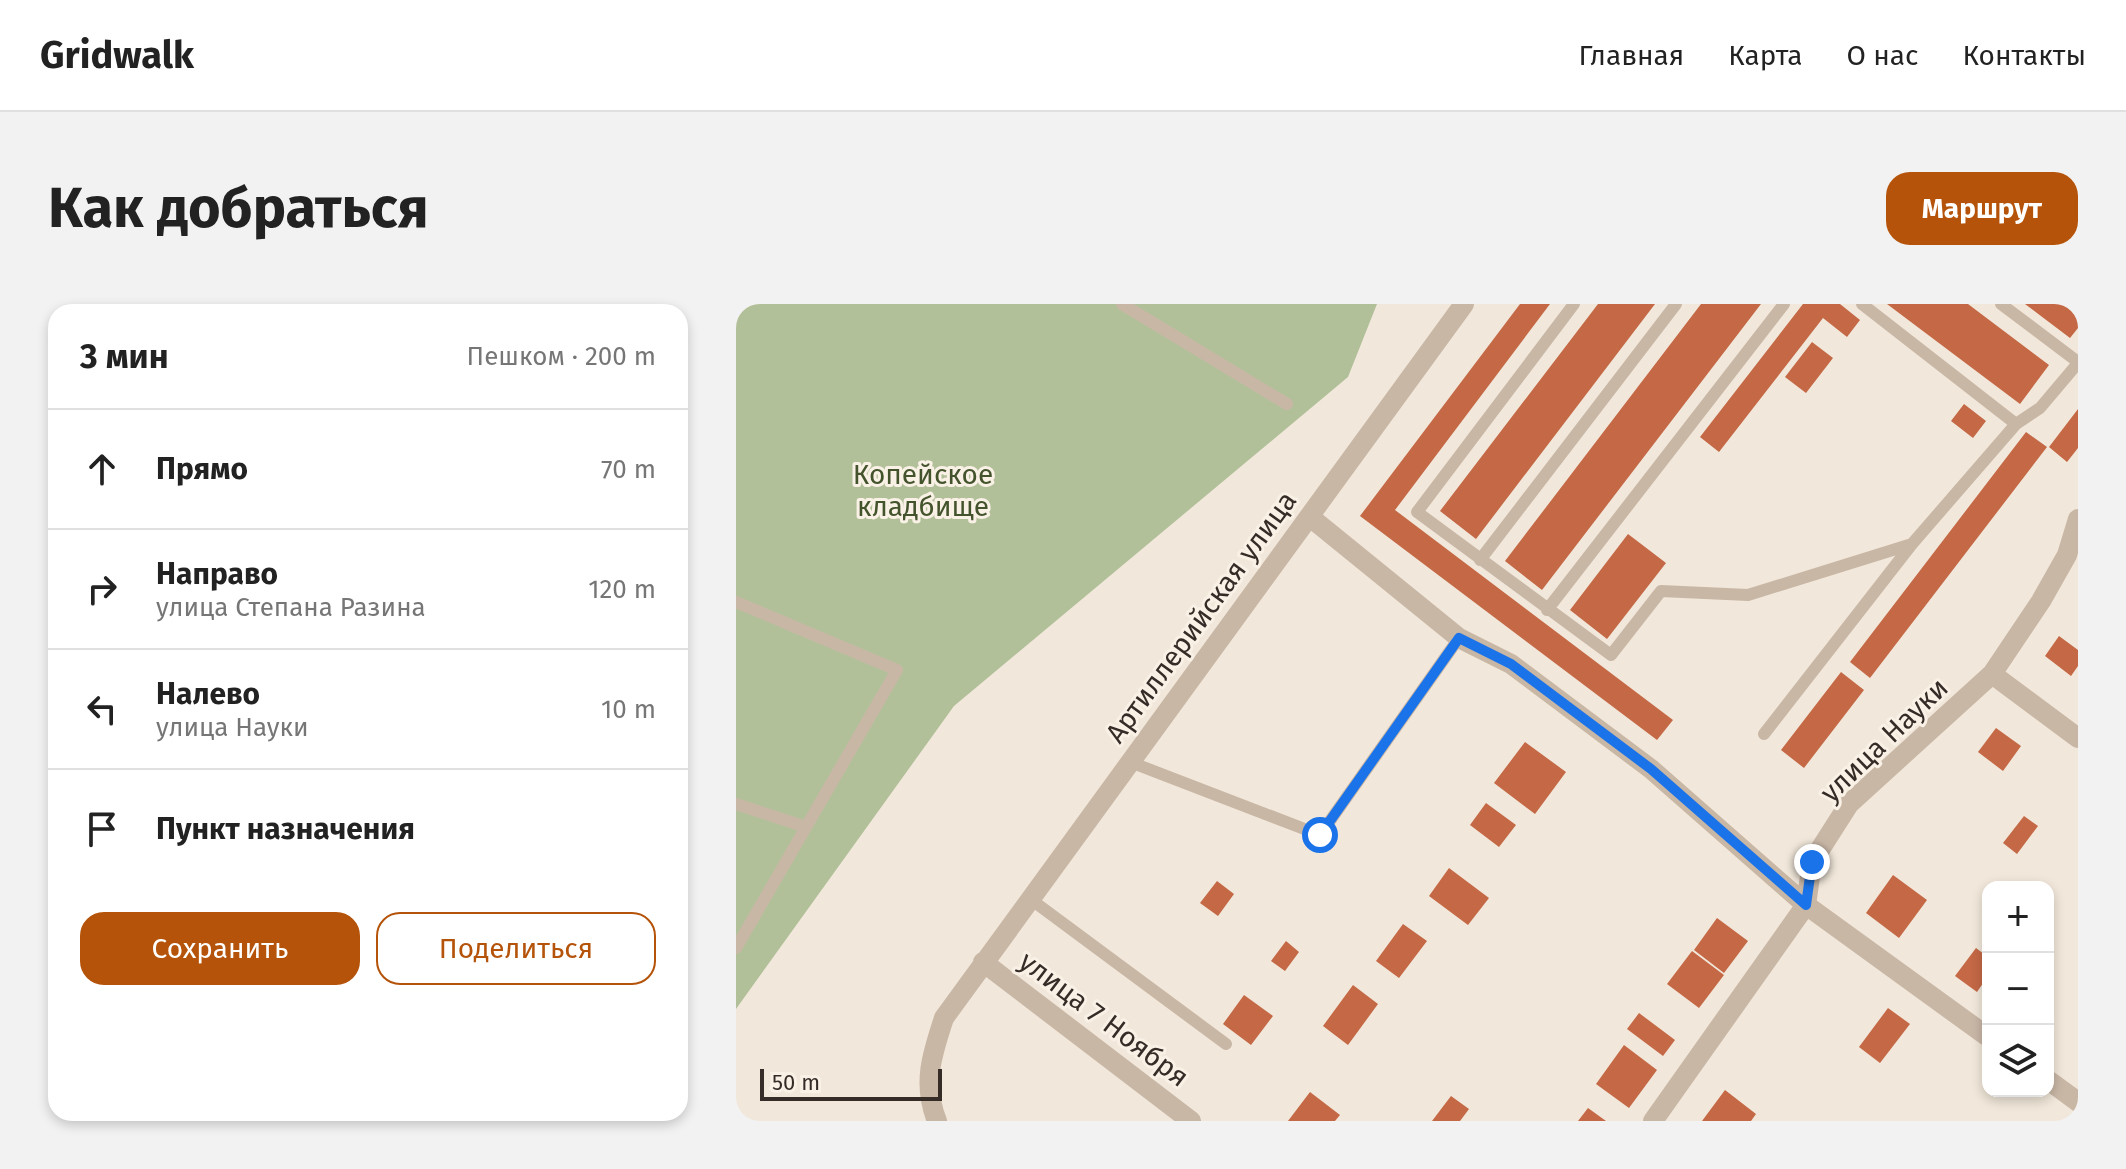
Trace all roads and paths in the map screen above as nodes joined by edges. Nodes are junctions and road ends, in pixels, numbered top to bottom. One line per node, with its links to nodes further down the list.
1 (1122, 304): 9 (lane)
2 (1464, 304): 11 (street, Артиллерийская улица)
3 (1574, 304): 14 (lane)
4 (1676, 304): 14 (lane)
5 (1784, 304): 16 (lane)
6 (1862, 304): 10 (lane)
7 (2001, 304): 8 (lane)
8 (2078, 362): 10 (lane)
9 (1287, 404)
10 (2016, 424): 13 (lane)
11 (1310, 517): 17 (street); 21 (street, Артиллерийская улица)
12 (2078, 519): 18 (street, улица Науки)
13 (1912, 544): 16 (lane); 19 (lane)
14 (1480, 560): 16 (lane)
15 (736, 602): 23 (lane)
16 (1547, 610)
17 (1459, 638): 21 (lane); 25 (street)
18 (1992, 674): 20 (street); 25 (street, улица Науки)
19 (1764, 734)
20 (2078, 738)
21 (1130, 762): 24 (street, Артиллерийская улица)
22 (736, 804): 23 (lane)
23 (806, 827): 26 (lane)
24 (1029, 898): 27 (street, Артиллерийская улица); 29 (lane)
25 (1806, 905): 28 (street); 32 (street, улица Науки)
26 (736, 948)
27 (983, 962): 33 (street, Артиллерийская улица); 34 (street, улица 7 Ноября)
28 (1982, 1033)
29 (1226, 1044)
30 (2054, 1084): 31 (street)
31 (2078, 1102)
32 (1656, 1120)
33 (937, 1121)
34 (1191, 1121)

